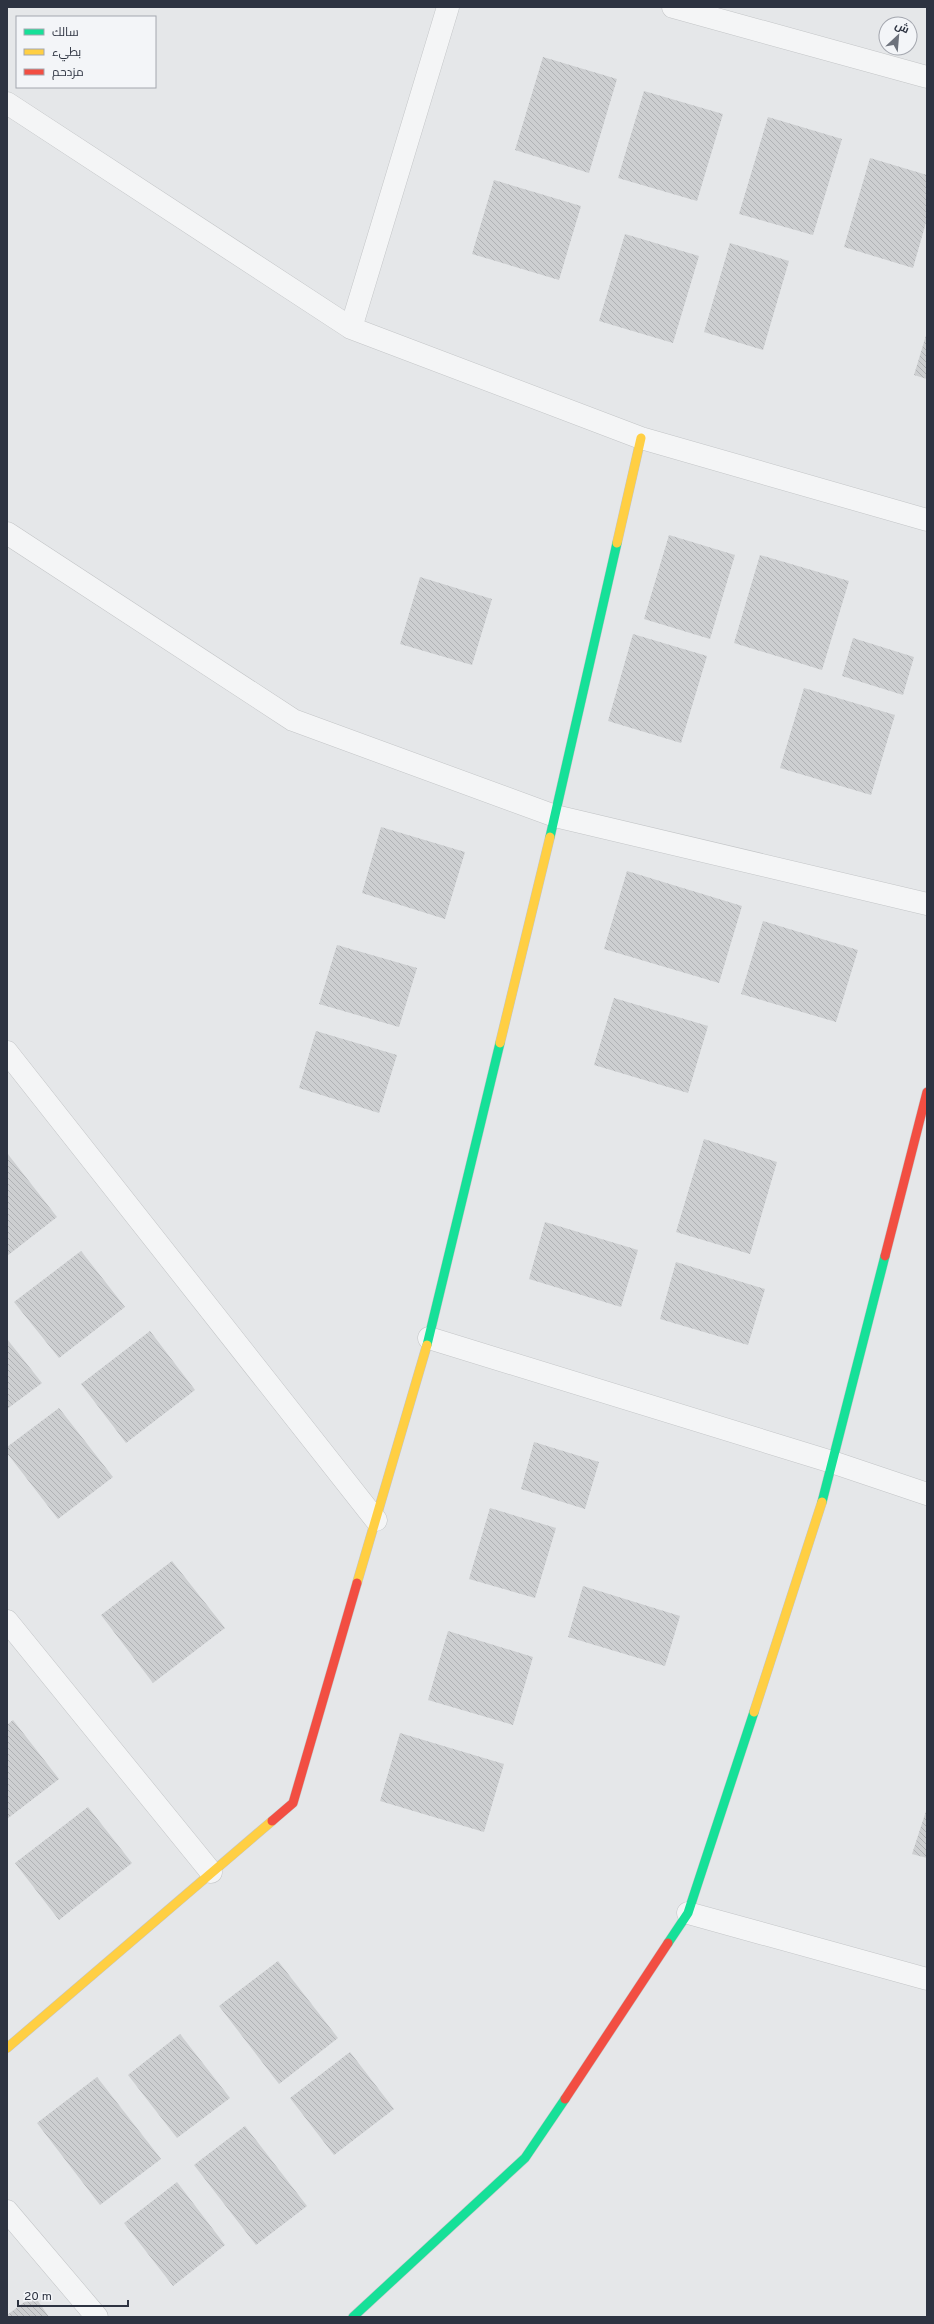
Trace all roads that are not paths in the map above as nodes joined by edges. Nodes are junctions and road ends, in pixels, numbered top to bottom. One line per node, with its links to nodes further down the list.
1 (448, 7): 5 (street)
2 (673, 7): 3 (street)
3 (927, 77)
4 (7, 103): 5 (street)
5 (351, 328): 6 (street)
6 (641, 438): 7 (street); 9 (street)
7 (927, 520)
8 (7, 533): 9 (street)
9 (555, 816): 10 (street); 14 (street)
10 (927, 904)
11 (7, 1052): 17 (street)
12 (927, 1092): 13 (street)
13 (920, 1149): 15 (street)
14 (429, 1338): 15 (street); 17 (street)
15 (832, 1462): 16 (street); 20 (street)
16 (927, 1494)
17 (376, 1520): 19 (street)
18 (7, 1621): 19 (street)
19 (211, 1872): 22 (street)
20 (688, 1913): 21 (street); 25 (street)
21 (927, 1979)
22 (7, 2048)
23 (7, 2211): 24 (street)
24 (97, 2317)
25 (353, 2317)

